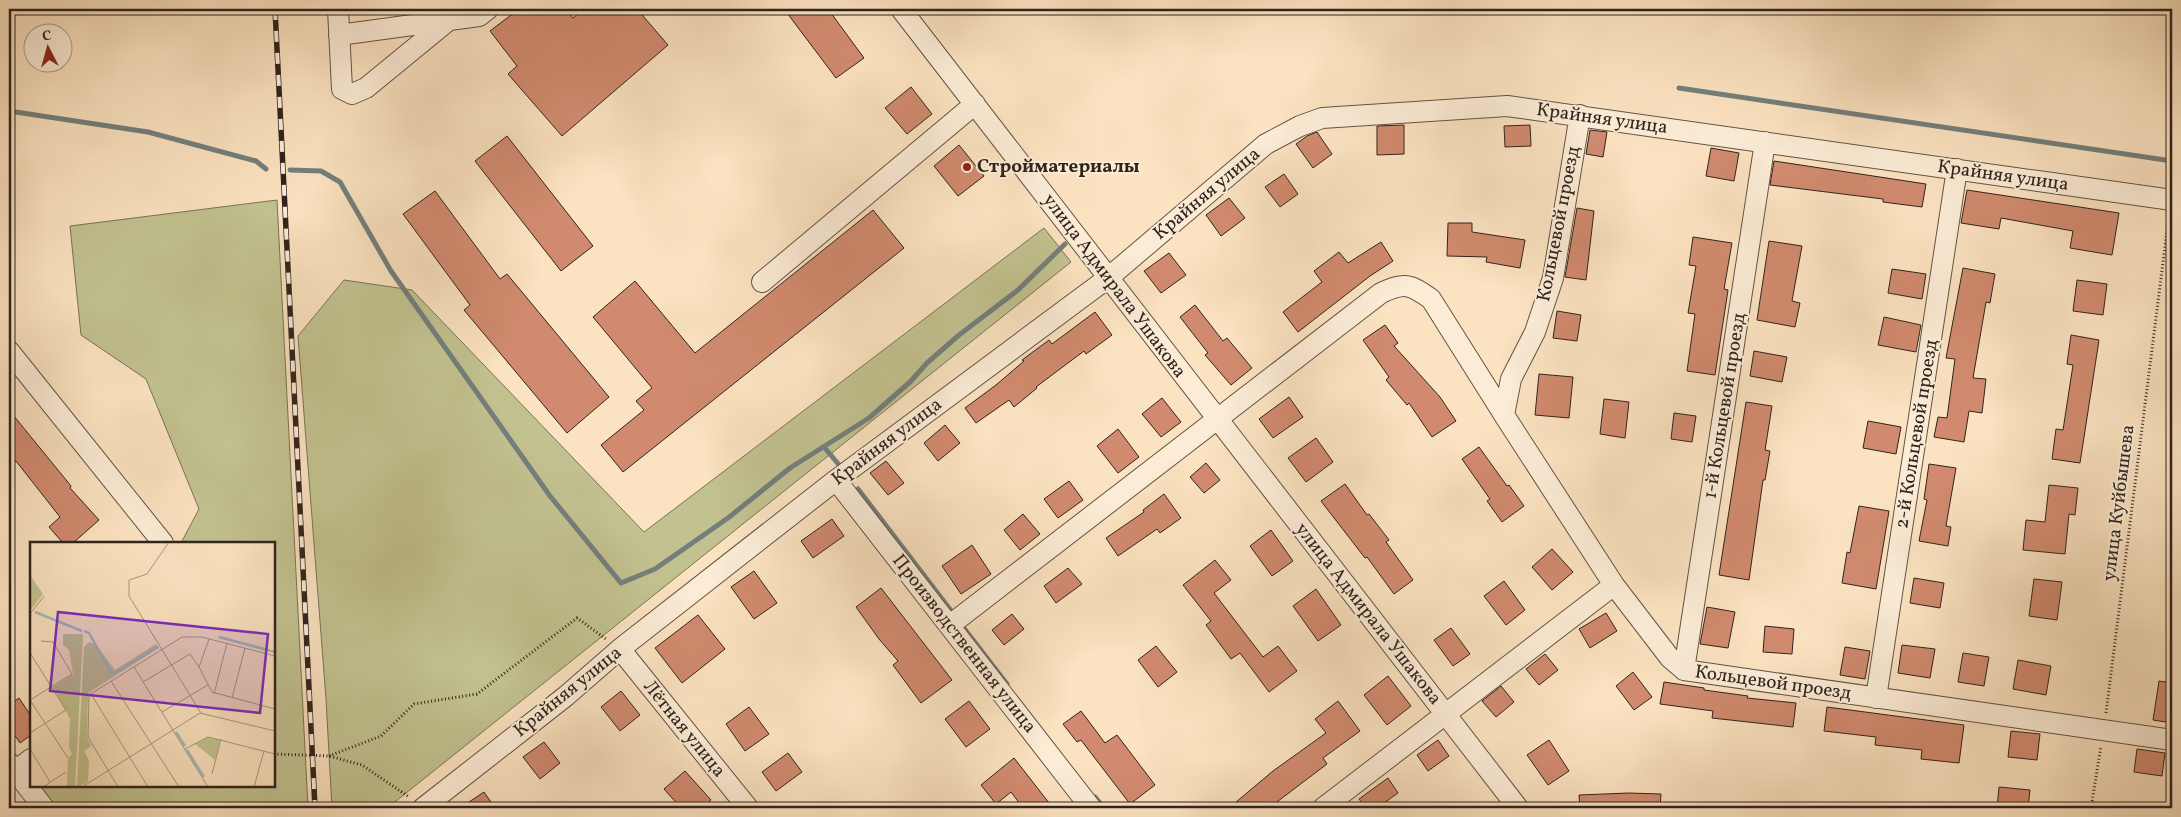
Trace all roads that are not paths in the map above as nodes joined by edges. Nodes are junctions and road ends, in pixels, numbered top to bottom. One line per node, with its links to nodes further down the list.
1 (338, 9): 5 (street)
2 (488, 9): 4 (street)
3 (901, 9): 6 (street, улица Адмирала Ушакова)
4 (449, 20): 5 (street); 5 (street)
5 (339, 35)
6 (975, 104): 11 (street, улица Адмирала Ушакова); 12 (street)
7 (1580, 115): 8 (street, Крайняя улица); 11 (street, Крайняя улица); 14 (street, Кольцевой проезд)
8 (1765, 142): 9 (street, Крайняя улица); 21 (street, 1-й Кольцевой проезд)
9 (1957, 169): 10 (street, Крайняя улица); 22 (street, 2-й Кольцевой проезд)
10 (2171, 200)
11 (1108, 278): 15 (street, улица Адмирала Ушакова); 16 (street, Крайняя улица)
12 (762, 282)
13 (9, 351): 17 (street)
14 (1504, 415): 15 (street, Кольцевой проезд); 18 (street, Кольцевой проезд)
15 (1217, 420): 19 (street); 23 (street, улица Адмирала Ушакова)
16 (836, 480): 19 (street, Производственная улица); 20 (street, Крайняя улица)
17 (162, 542)
18 (1614, 585): 21 (street, Кольцевой проезд); 23 (street)
19 (950, 625): 29 (street, Производственная улица)
20 (620, 649): 27 (street, Крайняя улица); 28 (street, Лётная улица)
21 (1684, 670): 22 (street, Кольцевой проезд)
22 (1876, 698): 24 (street, Кольцевой проезд)
23 (1446, 714): 30 (street); 31 (street, улица Адмирала Ушакова)
24 (2172, 740)
25 (16, 767): 26 (street)
26 (44, 808)
27 (423, 808)
28 (748, 808)
29 (1091, 808)
30 (1323, 808)
31 (1518, 808)

